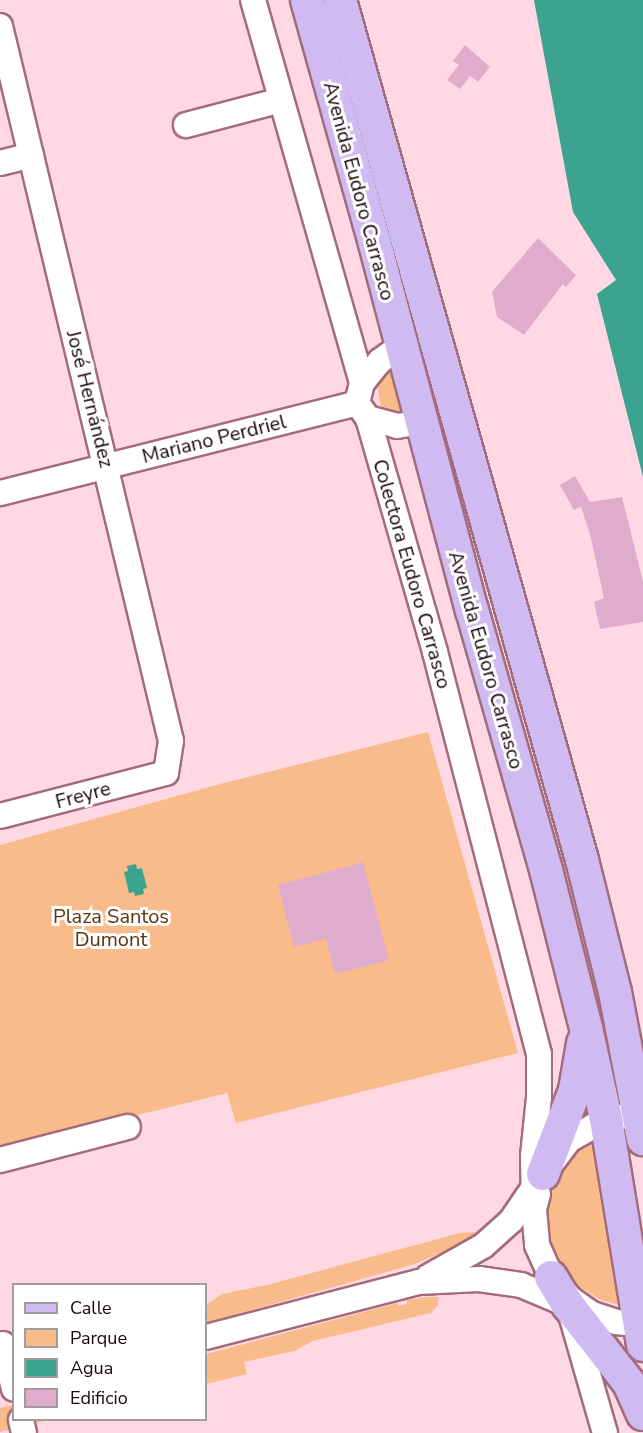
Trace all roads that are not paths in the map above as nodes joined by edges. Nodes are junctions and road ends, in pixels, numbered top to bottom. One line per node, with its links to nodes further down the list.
1 (253, 0): 5 (street, Colectora Eudoro Carrasco)
2 (307, 0): 9 (main road, Avenida Eudoro Carrasco)
3 (340, 0): 16 (main road, Avenida Eudoro Carrasco)
4 (0, 26): 7 (street, José Hernández)
5 (281, 100): 6 (street); 10 (street, Colectora Eudoro Carrasco)
6 (186, 125)
7 (31, 155): 8 (street); 12 (street, José Hernández)
8 (0, 163)
9 (401, 346): 10 (street); 11 (main road, Avenida Eudoro Carrasco)
10 (362, 401): 11 (street); 12 (street, Mariano Perdriel); 23 (street, Colectora Eudoro Carrasco)
11 (421, 422): 17 (main road, Avenida Eudoro Carrasco)
12 (106, 466): 13 (street, Mariano Perdriel); 14 (street, José Hernández)
13 (0, 493)
14 (166, 773): 15 (street, Freyre)
15 (0, 816)
16 (615, 992): 18 (main road); 20 (main road, Avenida Eudoro Carrasco)
17 (586, 1028): 19 (main road, Avenida Eudoro Carrasco); 23 (main road)
18 (643, 1039)
19 (606, 1119): 20 (street); 23 (street); 27 (main road, Avenida Eudoro Carrasco)
20 (641, 1122)
21 (128, 1127): 22 (street)
22 (0, 1160)
23 (537, 1181): 24 (street, Colectora Eudoro Carrasco); 25 (street)
24 (551, 1277): 26 (main road)
25 (419, 1282): 26 (street); 28 (street)
26 (580, 1309): 27 (street); 31 (main road); 32 (street)
27 (642, 1332)
28 (207, 1337)
29 (1, 1339): 30 (street, bridge)
30 (12, 1380)
31 (643, 1414)
32 (605, 1433)

